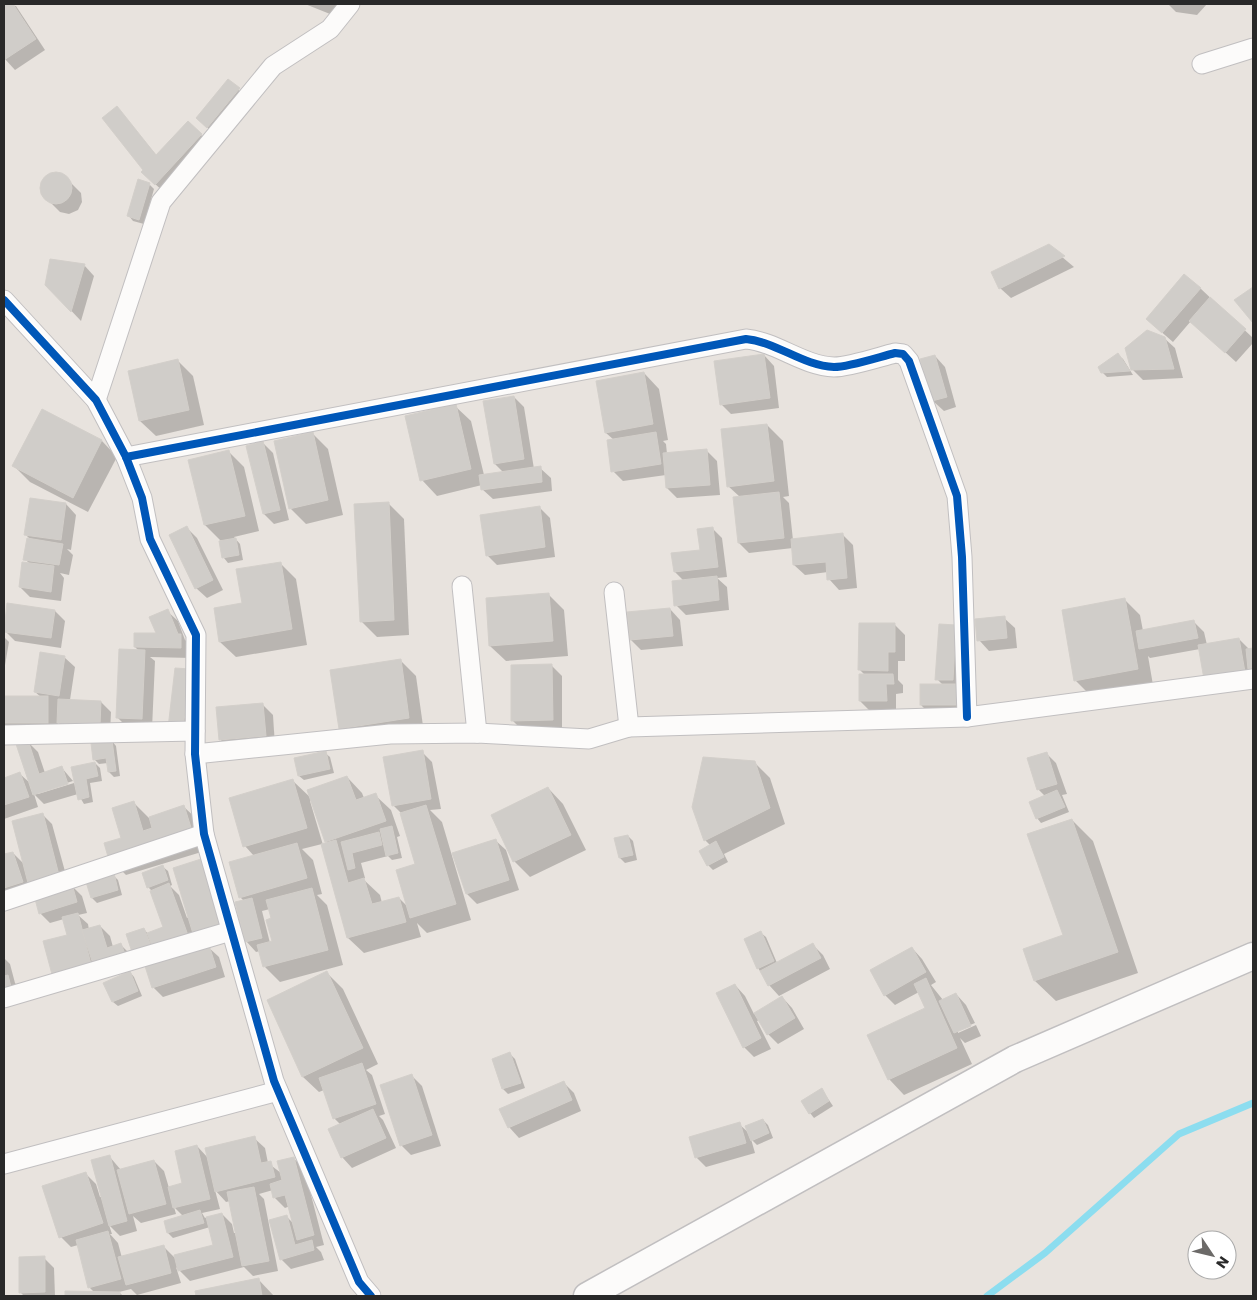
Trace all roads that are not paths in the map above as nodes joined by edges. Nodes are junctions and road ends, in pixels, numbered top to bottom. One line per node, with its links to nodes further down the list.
1 (350, 4): 5 (street)
2 (1253, 48): 3 (street)
3 (1202, 64)
4 (4, 300): 5 (street)
5 (96, 400): 6 (street)
6 (126, 456): 10 (street); 12 (street)
7 (462, 586): 13 (street)
8 (614, 592): 11 (street)
9 (1253, 679): 10 (street)
10 (967, 717): 11 (street)
11 (629, 727): 13 (street)
12 (195, 731): 14 (street); 15 (street)
13 (477, 733): 15 (street)
14 (4, 735)
15 (195, 754): 16 (street)
16 (204, 834): 17 (street); 18 (street)
17 (4, 901)
18 (231, 931): 20 (street); 21 (street)
19 (1253, 956): 24 (main road)
20 (4, 998)
21 (278, 1091): 22 (street); 23 (street)
22 (4, 1164)
23 (371, 1296)
24 (587, 1296)

